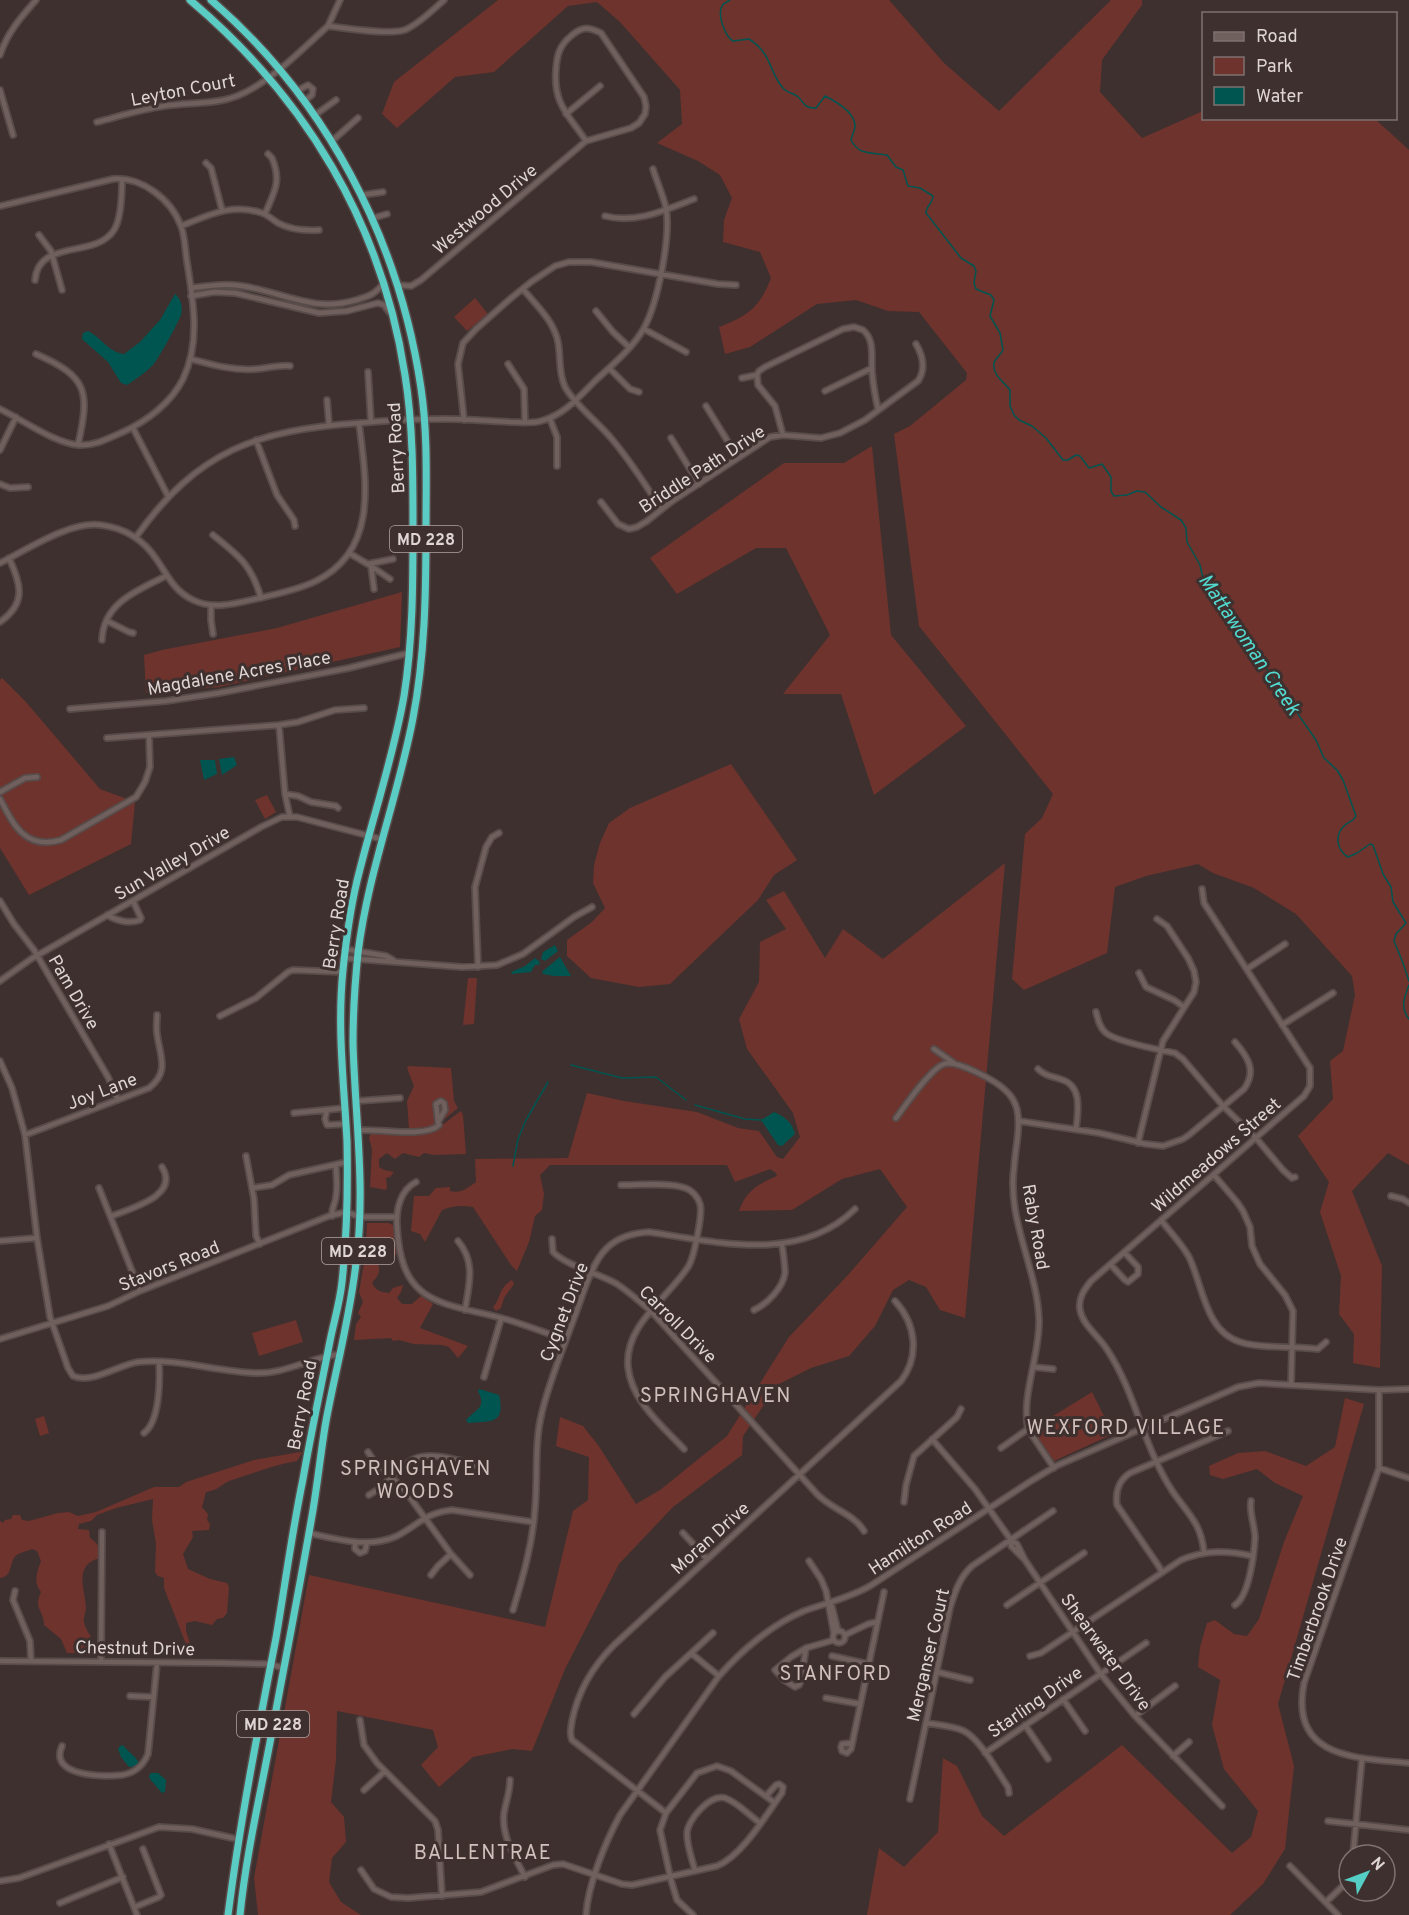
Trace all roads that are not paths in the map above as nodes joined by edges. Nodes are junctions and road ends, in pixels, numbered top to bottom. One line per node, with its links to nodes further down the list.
1 (36, 0): 7 (street)
2 (190, 0): 9 (highway, Berry Road / MD 228)
3 (211, 0): 8 (highway, Berry Road / MD 228)
4 (340, 0): 6 (street)
5 (444, 0): 6 (street)
6 (328, 27): 8 (street, Leyton Court)
7 (0, 56)
8 (279, 69): 9 (street, Leyton Court); 12 (highway, Berry Road / MD 228)
9 (269, 77): 19 (street, Leyton Court); 43 (highway, Berry Road / MD 228)
10 (600, 86): 16 (street)
11 (0, 90): 15 (street)
12 (297, 91): 14 (highway, Berry Road / MD 228); 14 (street)
13 (336, 99): 17 (street)
14 (304, 101): 17 (highway, Berry Road / MD 228)
15 (1, 103): 20 (street)
16 (566, 114): 22 (street, Westwood Drive); 22 (street, Westwood Drive)
17 (315, 115): 21 (highway, Berry Road / MD 228)
18 (358, 118): 21 (street)
19 (97, 122)
20 (13, 135)
21 (332, 141): 28 (highway, Berry Road / MD 228)
22 (586, 141): 44 (street, Westwood Drive)
23 (268, 154): 33 (street)
24 (206, 163): 32 (street)
25 (653, 170): 31 (street)
26 (122, 178): 30 (street); 37 (street); 40 (street)
27 (383, 192): 28 (street)
28 (362, 195): 36 (highway, Berry Road / MD 228)
29 (694, 199): 31 (street)
30 (0, 206)
31 (666, 209): 35 (street); 41 (street)
32 (222, 210): 33 (street); 37 (street)
33 (265, 214): 38 (street)
34 (387, 214): 36 (street)
35 (604, 216)
36 (373, 218): 44 (highway, Berry Road / MD 228)
37 (181, 226): 46 (street)
38 (319, 230)
39 (39, 235): 40 (street)
40 (52, 254): 42 (street); 48 (street)
41 (660, 273): 45 (street); 47 (street); 52 (street)
42 (35, 280)
43 (384, 284): 46 (street); 51 (highway, Berry Road / MD 228)
44 (397, 285): 75 (highway, Berry Road / MD 228)
45 (736, 285)
46 (190, 288): 49 (street)
47 (523, 289): 68 (street); 76 (street)
48 (62, 290)
49 (191, 296): 51 (street); 57 (street)
50 (597, 311): 54 (street)
51 (393, 317): 74 (highway, Berry Road / MD 228)
52 (644, 329): 54 (street); 55 (street)
53 (916, 344): 71 (street, Briddle Path Drive)
54 (629, 347): 60 (street)
55 (686, 352)
56 (36, 354): 85 (street)
57 (191, 359): 59 (street); 81 (street)
58 (508, 364): 78 (street)
59 (290, 366)
60 (609, 368): 66 (street); 68 (street)
61 (872, 368): 63 (street); 65 (street); 71 (street)
62 (368, 372): 77 (street)
63 (757, 375): 64 (street); 82 (street)
64 (742, 378)
65 (825, 391)
66 (639, 392)
67 (327, 400): 80 (street)
68 (575, 401): 73 (street); 94 (street)
69 (706, 406): 87 (street)
70 (0, 409): 72 (street)
71 (878, 409): 82 (street, Briddle Path Drive)
72 (16, 417): 85 (street); 86 (street)
73 (550, 419): 78 (street); 88 (street)
74 (411, 420): 75 (street); 77 (street); 113 (highway, Berry Road / MD 228)
75 (424, 420): 76 (street); 127 (highway, Berry Road / MD 228)
76 (464, 420): 78 (street)
77 (371, 422): 79 (street)
78 (525, 422)
79 (359, 423): 80 (street); 98 (street)
80 (329, 424): 84 (street)
81 (133, 428): 85 (street); 92 (street)
82 (783, 435): 87 (street, Briddle Path Drive)
83 (671, 438): 90 (street)
84 (256, 440): 92 (street); 95 (street)
85 (78, 445)
86 (0, 450)
87 (738, 458): 90 (street, Briddle Path Drive)
88 (557, 466)
89 (0, 484): 91 (street)
90 (699, 484): 94 (street, Briddle Path Drive)
91 (28, 488)
92 (168, 496): 97 (street)
93 (601, 502): 94 (street, Briddle Path Drive)
94 (661, 509)
95 (295, 526)
96 (213, 535): 106 (street)
97 (136, 537): 99 (street); 103 (street)
98 (349, 553): 102 (street); 106 (street)
99 (9, 558): 101 (street); 109 (street)
100 (393, 559): 102 (street)
101 (0, 563)
102 (369, 565): 104 (street); 105 (street)
103 (166, 576): 107 (street); 108 (street)
104 (390, 579)
105 (374, 589)
106 (261, 598): 107 (street)
107 (212, 605): 111 (street)
108 (107, 621): 110 (street); 112 (street)
109 (0, 622)
110 (133, 633)
111 (213, 634)
112 (102, 640)
113 (409, 652): 115 (street, Magdalene Acres Place); 126 (highway, Berry Road / MD 228)
114 (364, 708): 116 (street)
115 (70, 709)
116 (279, 725): 117 (street); 121 (street)
117 (149, 736): 118 (street); 122 (street)
118 (107, 738)
119 (37, 777): 120 (street)
120 (0, 792)
121 (285, 794): 123 (street); 124 (street)
122 (0, 799)
123 (338, 808)
124 (290, 817): 126 (street); 130 (street, Sun Valley Drive)
125 (499, 833): 139 (street)
126 (369, 836): 127 (street); 135 (highway, Berry Road / MD 228)
127 (381, 839): 136 (highway, Berry Road / MD 228)
128 (1202, 889): 140 (street, Wildmeadows Street)
129 (0, 901): 137 (street, Pam Drive)
130 (132, 901): 132 (street, Sun Valley Drive); 132 (street)
131 (592, 907): 139 (street)
132 (107, 915): 137 (street, Sun Valley Drive)
133 (1157, 919): 145 (street)
134 (1285, 944): 140 (street)
135 (345, 949): 136 (street); 138 (highway, Berry Road / MD 228)
136 (358, 955): 138 (street); 139 (street); 158 (highway, Berry Road / MD 228)
137 (37, 956): 143 (street, Sun Valley Drive); 157 (street, Pam Drive)
138 (344, 958): 141 (highway, Berry Road / MD 228)
139 (478, 967)
140 (1247, 969): 149 (street, Wildmeadows Street)
141 (343, 972): 148 (street); 160 (highway, Berry Road / MD 228)
142 (1139, 973): 145 (street)
143 (0, 981)
144 (1333, 993): 149 (street)
145 (1184, 1007): 152 (street)
146 (1096, 1012): 152 (street)
147 (157, 1015): 157 (street, Joy Lane)
148 (220, 1016)
149 (1282, 1025): 170 (street, Wildmeadows Street)
150 (1235, 1042): 159 (street)
151 (934, 1049): 154 (street, Raby Road)
152 (1161, 1050): 159 (street); 171 (street)
153 (0, 1061): 169 (street)
154 (957, 1065): 163 (street); 164 (street, Raby Road)
155 (1038, 1069): 167 (street)
156 (400, 1098): 158 (street)
157 (118, 1100): 169 (street, Joy Lane)
158 (357, 1101): 168 (highway, Berry Road / MD 228)
159 (1223, 1106): 170 (street); 171 (street)
160 (345, 1108): 161 (street); 166 (highway, Berry Road / MD 228)
161 (327, 1110): 162 (street); 166 (street)
162 (294, 1113)
163 (896, 1118)
164 (1018, 1121): 167 (street); 215 (street, Raby Road)
165 (438, 1122): 168 (street)
166 (346, 1124): 173 (highway, Berry Road / MD 228)
167 (1076, 1129): 171 (street)
168 (359, 1130): 188 (highway, Berry Road / MD 228)
169 (25, 1136): 191 (street)
170 (1256, 1138): 176 (street, Wildmeadows Street); 177 (street)
171 (1138, 1143)
172 (246, 1156): 181 (street)
173 (347, 1162): 174 (street); 185 (highway, Berry Road / MD 228)
174 (336, 1164): 181 (street); 187 (street)
175 (162, 1167): 186 (street)
176 (1214, 1175): 190 (street, Wildmeadows Street); 211 (street)
177 (1295, 1177)
178 (416, 1182): 189 (street)
179 (621, 1185): 195 (street)
180 (99, 1188): 186 (street)
181 (252, 1188): 196 (street)
182 (1392, 1196): 183 (street)
183 (1409, 1203)
184 (855, 1209): 197 (street, Cygnet Drive)
185 (346, 1212): 187 (street, Stavors Road); 188 (street); 213 (highway, Berry Road / MD 228)
186 (112, 1216): 201 (street)
187 (332, 1216): 196 (street, Stavors Road)
188 (361, 1217): 189 (street); 212 (highway, Berry Road / MD 228)
189 (396, 1217): 203 (street)
190 (1161, 1220): 198 (street, Wildmeadows Street); 211 (street)
191 (37, 1238): 194 (street); 207 (street)
192 (552, 1239): 200 (street, Carroll Drive)
193 (458, 1240): 203 (street)
194 (0, 1241)
195 (696, 1241): 197 (street, Cygnet Drive); 200 (street, Cygnet Drive); 205 (street)
196 (260, 1244): 201 (street, Stavors Road)
197 (782, 1244): 204 (street)
198 (1125, 1253): 199 (street, Wildmeadows Street); 199 (street)
199 (1111, 1265): 222 (street, Wildmeadows Street)
200 (593, 1272): 205 (street, Carroll Drive); 209 (street, Cygnet Drive)
201 (140, 1291): 207 (street, Stavors Road)
202 (895, 1301): 234 (street, Moran Drive)
203 (465, 1310): 206 (street)
204 (754, 1310)
205 (651, 1311): 228 (street); 234 (street, Carroll Drive)
206 (501, 1319): 209 (street); 217 (street)
207 (53, 1323): 208 (street, Stavors Road); 214 (street)
208 (0, 1339)
209 (566, 1340): 243 (street, Cygnet Drive)
210 (1326, 1342): 211 (street)
211 (1292, 1346): 218 (street)
212 (341, 1353): 213 (street); 246 (highway, Berry Road / MD 228)
213 (327, 1355): 214 (street); 281 (highway, Berry Road / MD 228)
214 (159, 1362): 225 (street)
215 (1033, 1367): 216 (street); 223 (street, Raby Road)
216 (1053, 1369)
217 (484, 1377)
218 (1291, 1385): 220 (street, Hamilton Road); 222 (street, Hamilton Road)
219 (1409, 1389): 220 (street, Hamilton Road)
220 (1379, 1390): 232 (street, Timberbrook Drive)
221 (961, 1409): 226 (street)
222 (1143, 1428): 230 (street, Wildmeadows Street); 231 (street, Hamilton Road)
223 (1028, 1429): 227 (street); 231 (street)
224 (1228, 1431): 230 (street)
225 (144, 1432)
226 (932, 1439): 239 (street); 240 (street, Shearwater Drive)
227 (1001, 1448)
228 (684, 1449)
229 (368, 1452): 235 (street)
230 (1157, 1461): 251 (street, Wildmeadows Street); 257 (street)
231 (1054, 1468): 240 (street, Hamilton Road)
232 (1379, 1468): 236 (street); 305 (street, Timberbrook Drive)
233 (484, 1470): 235 (street)
234 (799, 1474): 245 (street, Carroll Drive); 255 (street, Moran Drive)
235 (392, 1476): 237 (street); 242 (street)
236 (1409, 1478)
237 (369, 1495)
238 (1251, 1501): 254 (street)
239 (904, 1502)
240 (990, 1509): 248 (street, Shearwater Drive); 263 (street, Hamilton Road)
241 (1053, 1512): 248 (street, Merganser Court)
242 (424, 1518): 243 (street); 250 (street); 253 (street)
243 (533, 1522): 266 (street, Cygnet Drive)
244 (102, 1532): 279 (street)
245 (864, 1532)
246 (308, 1533): 249 (street); 283 (highway, Berry Road / MD 228)
247 (683, 1533): 255 (street)
248 (1011, 1540): 260 (street, Shearwater Drive); 284 (street, Merganser Court)
249 (355, 1542): 250 (street); 250 (street)
250 (367, 1543)
251 (1204, 1552): 254 (street); 257 (street)
252 (1084, 1553): 260 (street)
253 (451, 1554): 258 (street); 259 (street)
254 (1252, 1556): 265 (street)
255 (706, 1559): 311 (street, Moran Drive)
256 (809, 1561): 263 (street)
257 (1162, 1572): 268 (street)
258 (431, 1575)
259 (470, 1575)
260 (1040, 1583): 264 (street); 268 (street, Shearwater Drive)
261 (15, 1591): 277 (street)
262 (884, 1592): 267 (street)
263 (829, 1603): 270 (street); 286 (street, Hamilton Road)
264 (1007, 1605)
265 (1234, 1605)
266 (513, 1610)
267 (877, 1622): 271 (street); 282 (street)
268 (1072, 1632): 276 (street); 285 (street, Shearwater Drive)
269 (713, 1633): 274 (street)
270 (835, 1635): 271 (street); 271 (street); 273 (street)
271 (845, 1635)
272 (1146, 1643): 285 (street, Starling Drive)
273 (806, 1648): 273 (street)
274 (691, 1653): 286 (street); 294 (street)
275 (832, 1656): 282 (street)
276 (1030, 1656)
277 (31, 1660): 278 (street, Chestnut Drive); 279 (street, Chestnut Drive)
278 (0, 1661)
279 (101, 1662): 280 (street, Chestnut Drive)
280 (157, 1663): 281 (street, Chestnut Drive); 290 (street)
281 (270, 1664): 283 (street, Chestnut Drive); 322 (highway, Berry Road / MD 228)
282 (868, 1664): 293 (street)
283 (283, 1668): 341 (highway, Berry Road / MD 228)
284 (937, 1672): 287 (street); 297 (street, Merganser Court)
285 (1100, 1672): 292 (street, Starling Drive); 295 (street, Shearwater Drive)
286 (719, 1676): 311 (street, Hamilton Road)
287 (970, 1680)
288 (1175, 1686): 295 (street)
289 (129, 1696): 290 (street)
290 (153, 1697): 302 (street)
291 (826, 1698): 293 (street)
292 (1063, 1700): 298 (street, Starling Drive); 299 (street)
293 (860, 1704): 301 (street)
294 (634, 1714)
295 (1135, 1716): 304 (street, Shearwater Drive)
296 (360, 1720): 308 (street)
297 (926, 1723): 303 (street); 314 (street, Merganser Court)
298 (1025, 1725): 303 (street, Starling Drive); 306 (street)
299 (1085, 1731)
300 (1190, 1742): 304 (street)
301 (852, 1743)
302 (62, 1746)
303 (985, 1753): 312 (street)
304 (1173, 1756): 316 (street, Shearwater Drive)
305 (1362, 1758): 307 (street, Timberbrook Drive); 320 (street)
306 (1048, 1759)
307 (1409, 1762)
308 (385, 1771): 310 (street); 335 (street)
309 (510, 1780): 331 (street)
310 (364, 1791)
311 (637, 1791): 317 (street); 329 (street, Hamilton Road)
312 (1009, 1793)
313 (766, 1796): 315 (street); 315 (street); 317 (street)
314 (910, 1799)
315 (775, 1803): 319 (street)
316 (1222, 1806)
317 (666, 1813): 332 (street)
318 (1328, 1821): 320 (street)
319 (760, 1823): 328 (street); 328 (street)
320 (1356, 1825): 321 (street); 323 (street)
321 (1409, 1830)
322 (237, 1839): 324 (street); 340 (highway, Berry Road / MD 228)
323 (1354, 1843)
324 (109, 1844): 330 (street); 333 (street)
325 (143, 1849): 338 (street)
326 (1290, 1866): 336 (street)
327 (361, 1870): 335 (street)
328 (695, 1871): 332 (street)
329 (596, 1875): 331 (street); 332 (street); 342 (street, Hamilton Road)
330 (123, 1877): 337 (street); 338 (street)
331 (525, 1877): 335 (street)
332 (670, 1877): 343 (street)
333 (0, 1881)
334 (1337, 1892): 336 (street)
335 (442, 1896)
336 (1326, 1902): 344 (street)
337 (60, 1903)
338 (135, 1907): 339 (street)
339 (137, 1915)
340 (228, 1915)
341 (240, 1915)
342 (586, 1915)
343 (693, 1915)
344 (1338, 1915)

